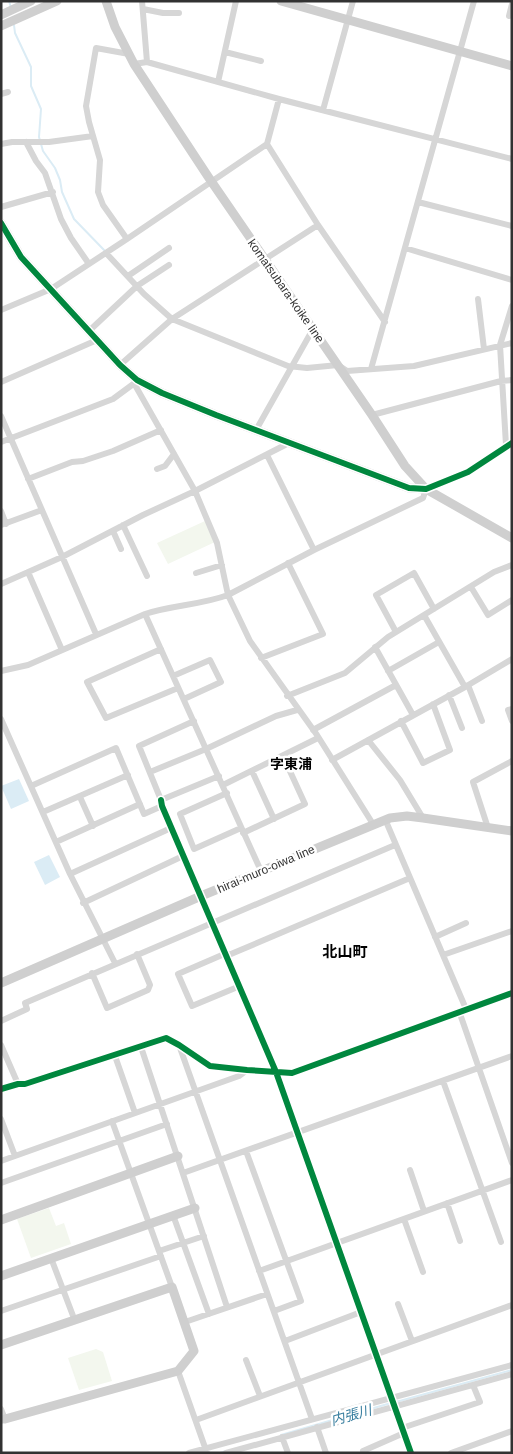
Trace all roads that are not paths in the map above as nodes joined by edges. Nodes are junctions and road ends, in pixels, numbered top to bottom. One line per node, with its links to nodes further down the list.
1 (31, 1): 12 (street)
2 (57, 1): 15 (street)
3 (106, 1): 18 (street, komatsubara-koike line)
4 (142, 1): 10 (street)
5 (236, 1): 17 (street)
6 (281, 1): 14 (street)
7 (353, 1): 14 (street)
8 (474, 1): 16 (street)
9 (512, 4): 13 (street)
10 (143, 9): 11 (street); 20 (street)
11 (179, 13)
12 (1, 15)
13 (509, 16)
14 (348, 20): 16 (street); 25 (street)
15 (1, 26)
16 (459, 51): 22 (street); 27 (street)
17 (225, 52): 19 (street); 23 (street)
18 (129, 54): 21 (street, komatsubara-koike line); 26 (street)
19 (261, 61)
20 (147, 62): 21 (street); 23 (street)
21 (134, 64): 32 (street, komatsubara-koike line)
22 (512, 66)
23 (218, 82): 24 (street)
24 (279, 99): 25 (street); 30 (street)
25 (323, 110): 27 (street)
26 (93, 136): 28 (street); 39 (street)
27 (436, 139): 31 (street); 34 (street)
28 (26, 142): 29 (street); 33 (street)
29 (1, 144)
30 (267, 144): 32 (street); 37 (street)
31 (512, 159)
32 (212, 181): 39 (street); 43 (street, komatsubara-koike line)
33 (53, 192): 35 (street); 44 (street)
34 (418, 202): 38 (street); 41 (street)
35 (1, 207)
36 (1, 223): 49 (street)
37 (318, 225): 43 (street); 54 (street)
38 (512, 226)
39 (127, 239): 42 (street)
40 (170, 248): 46 (street)
41 (405, 248): 47 (street); 54 (street)
42 (106, 253): 44 (street); 46 (street)
43 (264, 259): 53 (street); 55 (street, komatsubara-koike line)
44 (89, 264): 49 (street)
45 (169, 265): 48 (street)
46 (128, 276): 48 (street)
47 (512, 280)
48 (137, 286): 53 (street); 56 (street)
49 (51, 289): 52 (street); 56 (street)
50 (478, 299): 60 (street)
51 (512, 306): 59 (street)
52 (1, 310)
53 (172, 319): 62 (street); 63 (street)
54 (385, 322): 64 (street)
55 (313, 329): 61 (street, komatsubara-koike line); 63 (street)
56 (89, 331): 57 (street)
57 (97, 340): 62 (street); 67 (street)
58 (512, 343): 59 (street)
59 (500, 345): 60 (street); 66 (street)
60 (484, 349): 64 (street)
61 (338, 365): 63 (street); 64 (street); 69 (street, komatsubara-koike line)
62 (120, 366): 68 (street)
63 (292, 366): 72 (street)
64 (371, 370)
65 (512, 380): 66 (street)
66 (501, 381): 69 (street); 76 (street)
67 (1, 382)
68 (136, 382): 71 (street); 72 (street); 73 (street)
69 (372, 415): 81 (street, komatsubara-koike line)
70 (1, 416): 73 (street)
71 (161, 430): 77 (street); 80 (street)
72 (256, 430): 75 (street)
73 (11, 439): 74 (street); 80 (street)
74 (1, 442)
75 (290, 443): 78 (street); 81 (street)
76 (509, 444): 81 (street)
77 (174, 454): 79 (street); 82 (street)
78 (267, 455): 82 (street); 90 (street)
79 (156, 469)
80 (28, 479): 83 (street)
81 (426, 489): 88 (street, komatsubara-koike line); 90 (street)
82 (195, 491): 86 (street); 93 (street)
83 (42, 510): 85 (street); 91 (street)
84 (1, 511): 85 (street)
85 (4, 524)
86 (123, 525): 87 (street); 97 (street)
87 (113, 531): 89 (street); 91 (street)
88 (512, 538)
89 (121, 549)
90 (314, 550): 92 (street)
91 (62, 558): 95 (street); 106 (street)
92 (288, 563): 100 (street); 111 (street)
93 (222, 565): 96 (street); 100 (street)
94 (512, 565): 99 (street)
95 (28, 572): 98 (street); 110 (street)
96 (196, 573)
97 (147, 576)
98 (1, 584)
99 (471, 587): 101 (street); 102 (street)
100 (228, 594): 103 (street); 111 (street)
101 (512, 600)
102 (434, 609): 104 (street); 105 (street)
103 (145, 614): 106 (street); 109 (street)
104 (424, 615): 105 (street); 107 (street)
105 (396, 632): 108 (street)
106 (96, 634): 110 (street)
107 (439, 642): 114 (street); 117 (street)
108 (375, 648): 114 (street); 120 (street)
109 (161, 649): 115 (street); 118 (street)
110 (62, 650): 113 (street)
111 (261, 658): 120 (street)
112 (512, 659): 117 (street)
113 (1, 671)
114 (388, 671): 116 (street)
115 (173, 676): 118 (street); 121 (street)
116 (396, 685): 125 (street); 132 (street)
117 (466, 686): 119 (street); 127 (street)
118 (178, 688): 121 (street)
119 (449, 695): 122 (street); 131 (street)
120 (287, 696): 124 (street)
121 (184, 699): 128 (street)
122 (432, 704): 125 (street); 129 (street)
123 (512, 709): 130 (street)
124 (297, 710): 132 (street); 135 (street)
125 (413, 715): 129 (street)
126 (1, 719): 144 (street)
127 (482, 720)
128 (194, 721): 135 (street); 140 (street)
129 (401, 721): 134 (street)
130 (512, 721)
131 (462, 728)
132 (313, 730): 133 (street)
133 (318, 738): 136 (street); 137 (street)
134 (368, 740): 137 (street); 150 (street)
135 (206, 749): 140 (street); 142 (street)
136 (283, 756): 139 (street); 151 (street)
137 (332, 760): 153 (street)
138 (512, 761): 156 (street)
139 (252, 771): 143 (street); 151 (street)
140 (150, 772): 147 (street)
141 (128, 775): 144 (street); 146 (street); 148 (street)
142 (218, 776): 143 (street); 147 (street)
143 (223, 785): 145 (street)
144 (31, 786): 149 (street)
145 (227, 793): 157 (street); 157 (street)
146 (80, 797): 149 (street); 154 (street)
147 (162, 803): 148 (street); 155 (street)
148 (140, 804): 154 (street)
149 (43, 812): 159 (street)
150 (423, 818): 152 (street, hirai-muro-oiwa line); 156 (street, hirai-muro-oiwa line)
151 (274, 819): 157 (street)
152 (384, 819): 153 (street, hirai-muro-oiwa line); 160 (street)
153 (373, 824): 162 (street, hirai-muro-oiwa line)
154 (93, 826): 159 (street)
155 (171, 828): 161 (street); 163 (street)
156 (488, 828): 158 (street, hirai-muro-oiwa line)
157 (242, 830): 162 (street)
158 (512, 832)
159 (56, 842): 163 (street)
160 (395, 844): 164 (street); 167 (street)
161 (183, 856): 165 (street); 166 (street)
162 (261, 871): 165 (street, hirai-muro-oiwa line)
163 (70, 874): 166 (street)
164 (410, 878): 170 (street); 173 (street)
165 (201, 896): 167 (street); 171 (street, hirai-muro-oiwa line)
166 (83, 903): 171 (street)
167 (212, 921): 172 (street); 173 (street)
168 (466, 923): 170 (street)
169 (512, 931): 174 (street)
170 (435, 937): 174 (street)
171 (104, 939): 175 (street); 177 (street, hirai-muro-oiwa line)
172 (137, 954): 175 (street); 176 (street)
173 (227, 955): 178 (street); 178 (street)
174 (443, 955): 180 (street)
175 (115, 963): 176 (street)
176 (92, 973): 182 (street)
177 (1, 983)
178 (240, 986): 190 (street)
179 (512, 993): 180 (street)
180 (466, 1009): 181 (street)
181 (459, 1011): 188 (street); 190 (street)
182 (1, 1021)
183 (179, 1045): 184 (street); 189 (street); 194 (street)
184 (141, 1047): 186 (street); 195 (street)
185 (2, 1048): 192 (street)
186 (116, 1056): 192 (street); 196 (street)
187 (512, 1056): 188 (street)
188 (478, 1068): 191 (street); 207 (street)
189 (247, 1070): 190 (street); 194 (street)
190 (276, 1072): 200 (street)
191 (443, 1081): 200 (street); 213 (street)
192 (18, 1084): 193 (street)
193 (1, 1089)
194 (196, 1091): 195 (street); 205 (street)
195 (160, 1104): 196 (street); 199 (street)
196 (135, 1113): 197 (street)
197 (112, 1121): 201 (street); 203 (street)
198 (2, 1124): 203 (street)
199 (167, 1124): 201 (street); 204 (street)
200 (297, 1133): 202 (street); 225 (street)
201 (120, 1140): 209 (street); 212 (street)
202 (246, 1151): 205 (street); 228 (street)
203 (15, 1156): 206 (street)
204 (178, 1156): 209 (street); 210 (street)
205 (220, 1160): 210 (street); 229 (street)
206 (1, 1161)
207 (512, 1163)
208 (410, 1170): 216 (street)
209 (131, 1173): 219 (street); 220 (street)
210 (183, 1173): 215 (street)
211 (512, 1180): 213 (street)
212 (1, 1183)
213 (482, 1190): 214 (street); 223 (street)
214 (447, 1203): 216 (street); 222 (street)
215 (195, 1208): 217 (street); 221 (street)
216 (424, 1211): 218 (street)
217 (173, 1215): 220 (street); 224 (street)
218 (404, 1219): 225 (street); 230 (street)
219 (1, 1220)
220 (150, 1224): 226 (street); 227 (street)
221 (204, 1236): 224 (street); 237 (street)
222 (460, 1241)
223 (501, 1242)
224 (184, 1243): 226 (street); 241 (street)
225 (336, 1243): 228 (street); 240 (street)
226 (160, 1254): 232 (street); 233 (street)
227 (52, 1258): 231 (street); 233 (street)
228 (286, 1261): 229 (street); 239 (street)
229 (259, 1271): 234 (street)
230 (423, 1272)
231 (1, 1276)
232 (172, 1287): 242 (street); 243 (street)
233 (63, 1289): 238 (street); 242 (street)
234 (267, 1294): 237 (street); 239 (street)
235 (398, 1304): 245 (street)
236 (512, 1306): 245 (street)
237 (228, 1307): 241 (street)
238 (1, 1311)
239 (274, 1311): 244 (street)
240 (361, 1312): 244 (street); 247 (street)
241 (209, 1314): 243 (street)
242 (75, 1321): 246 (street)
243 (185, 1322): 250 (street)
244 (285, 1341): 252 (street)
245 (412, 1341): 247 (street)
246 (1, 1345)
247 (376, 1354): 252 (street); 255 (street)
248 (246, 1360): 254 (street)
249 (512, 1365): 255 (street)
250 (178, 1371): 259 (street); 260 (street)
251 (512, 1374): 253 (street)
252 (299, 1381): 254 (street); 258 (street)
253 (473, 1385): 256 (street); 262 (street)
254 (260, 1396): 260 (street)
255 (392, 1397): 256 (street); 258 (street)
256 (394, 1407): 261 (street); 262 (street)
257 (1, 1409): 259 (street)
258 (312, 1419): 265 (street)
259 (3, 1420)
260 (196, 1420): 265 (street)
261 (317, 1427): 264 (street); 269 (street)
262 (403, 1431): 270 (street); 271 (street)
263 (512, 1431): 272 (street)
264 (282, 1437): 267 (street); 268 (street)
265 (206, 1450): 266 (street)
266 (189, 1453)
267 (226, 1453)
268 (288, 1453)
269 (326, 1453)
270 (364, 1453)
271 (411, 1453)
272 (452, 1453)

